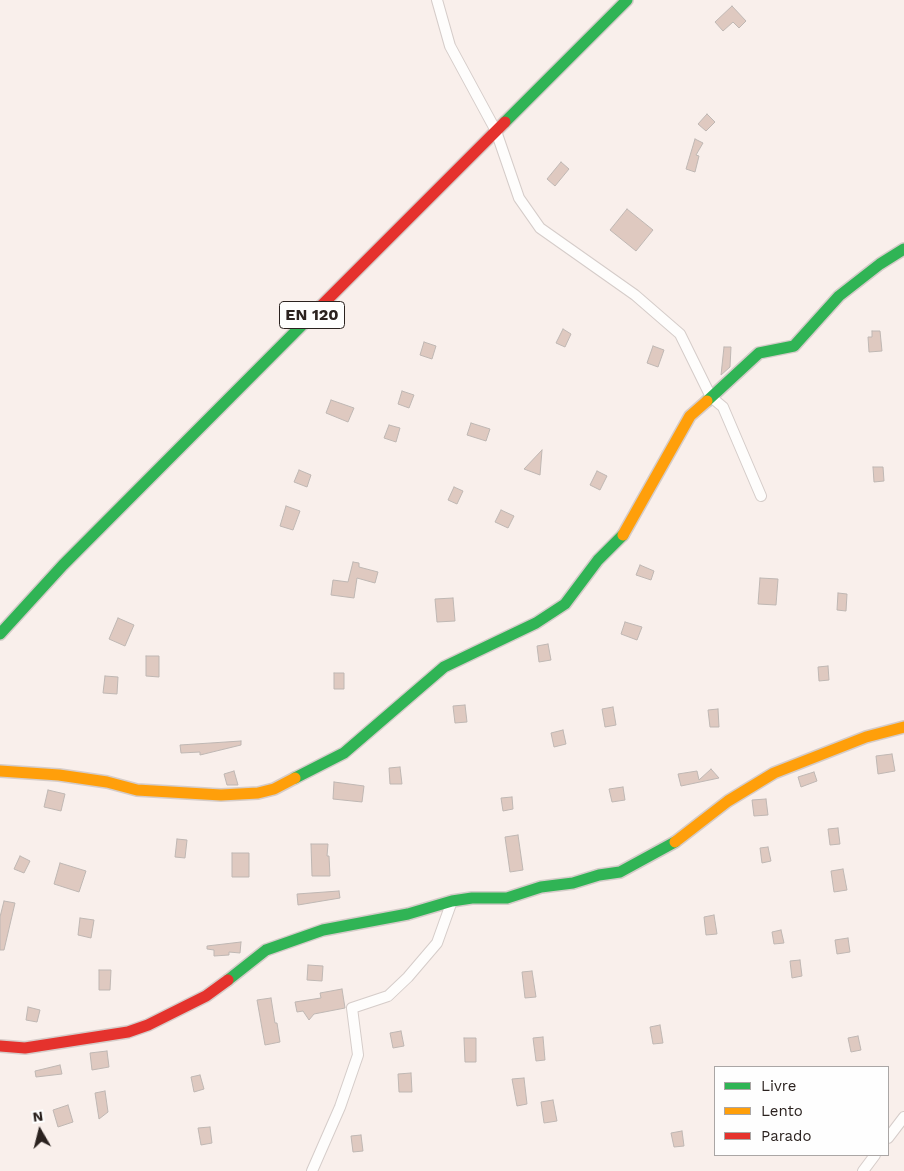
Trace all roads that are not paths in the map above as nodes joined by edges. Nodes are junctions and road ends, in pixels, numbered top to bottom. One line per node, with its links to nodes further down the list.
1 (436, 0): 3 (street)
2 (627, 0): 3 (street, EN 120)
3 (496, 131): 5 (street); 7 (street, EN 120)
4 (904, 249): 5 (street)
5 (711, 396): 6 (street); 9 (street)
6 (761, 496)
7 (0, 634)
8 (904, 727): 10 (street)
9 (0, 770)
10 (452, 901): 11 (street); 15 (street)
11 (0, 1046)
12 (904, 1117): 13 (street)
13 (889, 1137)
14 (874, 1156): 16 (street)
15 (312, 1171)
16 (863, 1171)

